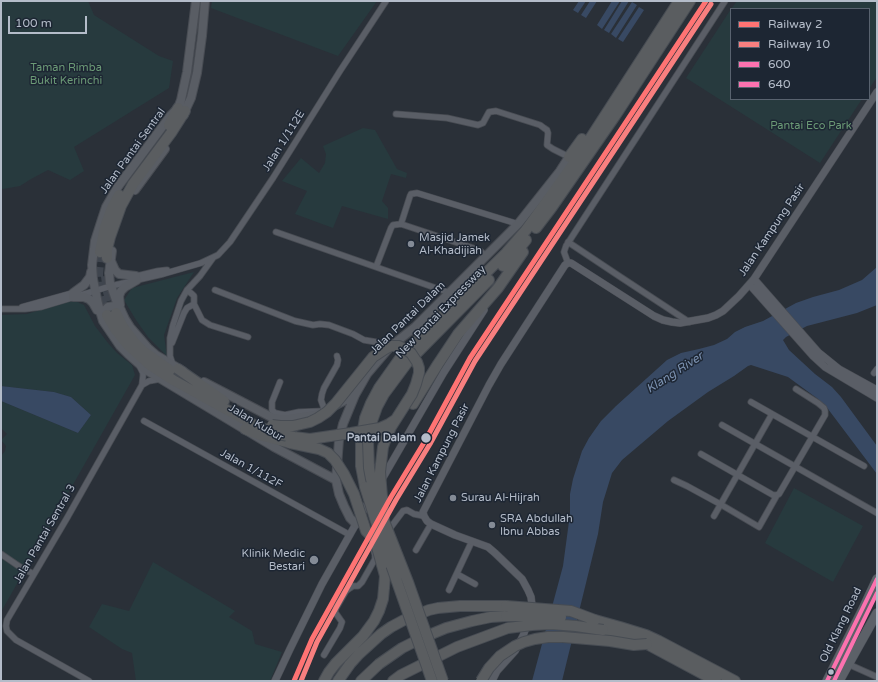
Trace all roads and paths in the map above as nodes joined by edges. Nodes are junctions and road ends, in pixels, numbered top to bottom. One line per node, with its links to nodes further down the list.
1 (196, 1): 7 (main road, Jalan Pantai Sentral)
2 (205, 1): 8 (main road, Jalan Pantai Sentral)
3 (386, 1): 21 (street, Jalan 1/112E)
4 (680, 1): 10 (highway, New Pantai Expressway)
5 (690, 1): 17 (highway, New Pantai Expressway)
6 (725, 1): 18 (street)
7 (192, 35): 8 (main road); 11 (main road, Jalan Pantai Sentral)
8 (202, 36): 11 (main road, Jalan Pantai Sentral)
9 (877, 92): 26 (street, Jalan Kampung Pasir)
10 (620, 93): 13 (highway); 61 (highway, New Pantai Expressway)
11 (181, 110): 20 (highway); 23 (main road, Jalan Pantai Sentral)
12 (396, 114): 13 (street)
13 (569, 157): 15 (main road, Jalan Pantai Dalam)
14 (401, 224): 15 (street); 19 (street); 24 (street)
15 (518, 224): 19 (main road, Jalan Pantai Dalam)
16 (276, 232): 24 (street)
17 (531, 234): 28 (highway); 61 (highway, New Pantai Expressway)
18 (568, 242): 22 (street); 37 (street)
19 (486, 256): 32 (main road, Jalan Pantai Dalam)
20 (106, 257): 23 (main road); 25 (main road); 27 (main road, Jalan Pantai Sentral)
21 (213, 258): 25 (street, Jalan 1/112E); 30 (street)
22 (568, 263): 37 (street, Jalan Kampung Pasir); 73 (street, Jalan Kampung Pasir)
23 (92, 265): 29 (main road, Jalan Pantai Sentral); 33 (main road)
24 (376, 267): 32 (street)
25 (136, 278): 27 (street, Jalan 1/112E); 36 (main road)
26 (752, 282): 37 (street, Jalan Kampung Pasir); 41 (street)
27 (111, 284): 29 (street, Jalan 1/112E); 36 (main road, Jalan Pantai Sentral)
28 (498, 288): 53 (highway, bridge); 76 (street)
29 (95, 289): 33 (street, Jalan 1/112E); 36 (main road, Jalan Pantai Sentral)
30 (187, 290): 34 (street); 39 (street)
31 (215, 290): 40 (street)
32 (450, 293): 40 (main road, Jalan Pantai Dalam)
33 (73, 295): 35 (street, Jalan 1/112E); 36 (main road)
34 (194, 304): 38 (street); 39 (street)
35 (1, 309)
36 (112, 315): 43 (main road, Jalan Pantai Sentral); 44 (main road, Jalan Pantai Sentral); 53 (highway)
37 (689, 322)
38 (248, 337)
39 (170, 347): 44 (street)
40 (390, 347): 50 (main road, Jalan Pantai Dalam)
41 (816, 354): 49 (street); 51 (street)
42 (337, 356): 54 (street)
43 (139, 364): 45 (main road, Jalan Pantai Sentral); 47 (street)
44 (176, 367): 53 (highway); 54 (main road, Jalan Pantai Sentral)
45 (163, 380): 47 (street); 53 (highway); 59 (main road, Jalan Kubur)
46 (280, 382): 54 (street)
47 (142, 385): 83 (street, Jalan Pantai Sentral 3)
48 (796, 389): 60 (street)
49 (877, 390)
50 (355, 395): 54 (main road, Jalan Pantai Sentral); 56 (main road, Jalan Pantai Dalam)
51 (877, 398)
52 (751, 402): 55 (street)
53 (225, 404): 75 (highway, bridge)
54 (327, 410): 56 (main road)
55 (772, 414): 60 (street); 62 (street)
56 (346, 416): 67 (main road, Jalan Pantai Dalam)
57 (144, 421): 78 (street, Jalan 1/112F)
58 (722, 425): 62 (street)
59 (244, 429): 67 (main road, Jalan Kubur); 79 (highway, bridge)
60 (812, 436): 64 (street); 65 (street)
61 (364, 441): 69 (highway, New Pantai Expressway); 75 (highway, New Pantai Expressway, bridge)
62 (754, 444): 64 (street); 66 (street)
63 (701, 454): 66 (street)
64 (795, 466): 70 (street); 72 (street)
65 (864, 466)
66 (737, 474): 70 (street); 71 (street)
67 (336, 480): 76 (main road, Jalan Pantai Dalam)
68 (674, 480): 71 (street)
69 (365, 487): 79 (highway, New Pantai Expressway, bridge); 100 (highway, New Pantai Expressway, bridge)
70 (776, 495): 71 (street)
71 (720, 504): 74 (street)
72 (877, 513)
73 (424, 516): 77 (street, Jalan Kampung Pasir); 91 (street)
74 (714, 516)
75 (384, 521): 101 (highway, New Pantai Expressway, bridge)
76 (356, 524): 78 (street)
77 (431, 524): 80 (street, Jalan Kampung Pasir); 81 (street)
78 (350, 535): 95 (street)
79 (374, 539): 96 (highway, New Pantai Expressway, bridge)
80 (472, 541): 84 (street); 103 (street, Jalan Kampung Pasir)
81 (416, 550)
82 (1, 554): 83 (street)
83 (34, 574): 94 (street, Jalan Pantai Sentral 3)
84 (457, 574): 86 (street); 87 (street)
85 (877, 579): 106 (main road, Old Klang Road)
86 (475, 584)
87 (449, 590)
88 (877, 613): 92 (main road)
89 (594, 620): 97 (highway, bridge); 98 (highway, bridge); 105 (highway)
90 (647, 644): 99 (highway, bridge); 102 (highway, bridge); 104 (highway)
91 (324, 655)
92 (848, 664): 93 (street); 107 (main road)
93 (877, 677)
94 (89, 681)
95 (275, 681)
96 (324, 681)
97 (338, 681)
98 (361, 681)
99 (392, 681)
100 (432, 681)
101 (443, 681)
102 (481, 681)
103 (492, 681)
104 (716, 681)
105 (735, 681)
106 (827, 681)
107 (839, 681)

